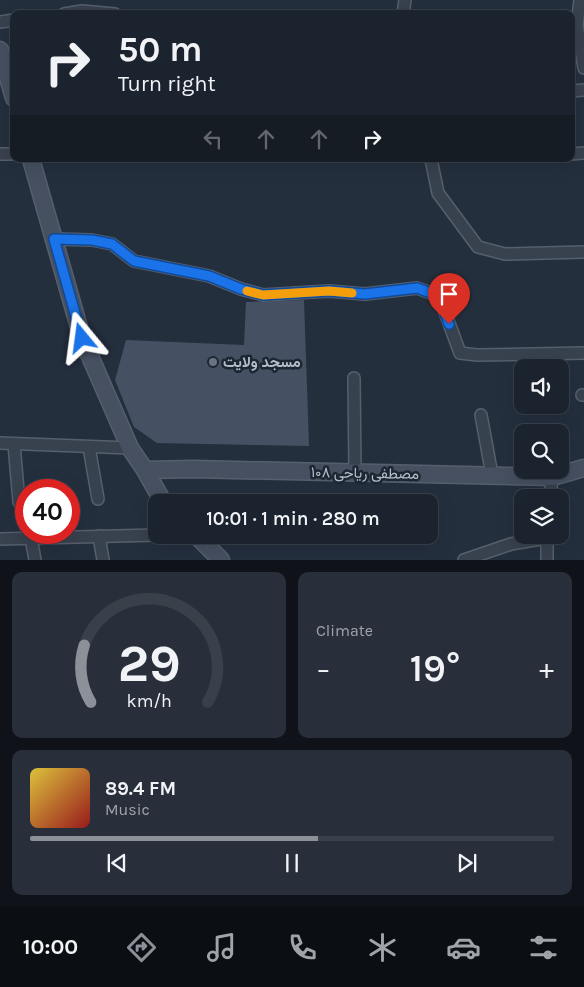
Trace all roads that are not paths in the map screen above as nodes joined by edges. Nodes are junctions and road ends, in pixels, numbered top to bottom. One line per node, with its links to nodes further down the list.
1 (580, 0): 5 (street)
2 (83, 6): 3 (street)
3 (99, 10)
4 (0, 50): 6 (street)
5 (584, 68)
6 (10, 84)
7 (32, 162): 9 (street)
8 (432, 162): 10 (street)
9 (54, 239): 11 (street); 17 (street)
10 (584, 252)
11 (584, 353)
12 (354, 378): 20 (street)
13 (481, 415): 22 (street)
14 (0, 443): 15 (street)
15 (14, 444): 16 (street); 24 (street)
16 (89, 447): 17 (street); 26 (street)
17 (130, 448): 19 (street)
18 (584, 468): 21 (street, مصطفی ریاحی ۱۰۸)
19 (145, 470): 20 (street, مصطفی ریاحی ۱۰۸); 25 (street)
20 (355, 472): 22 (street, مصطفی ریاحی ۱۰۸)
21 (569, 472)
22 (492, 476): 23 (street, مصطفی ریاحی ۱۰۸)
23 (514, 476)
24 (17, 479)
25 (158, 494)
26 (98, 499)
27 (148, 535): 28 (street)
28 (99, 536): 29 (street); 37 (street)
29 (80, 537)
30 (0, 539): 31 (street)
31 (15, 539)
32 (33, 544): 36 (street)
33 (205, 544): 38 (street)
34 (514, 544): 39 (street)
35 (547, 544): 40 (street)
36 (35, 560)
37 (103, 560)
38 (221, 560)
39 (464, 560)
40 (547, 560)

